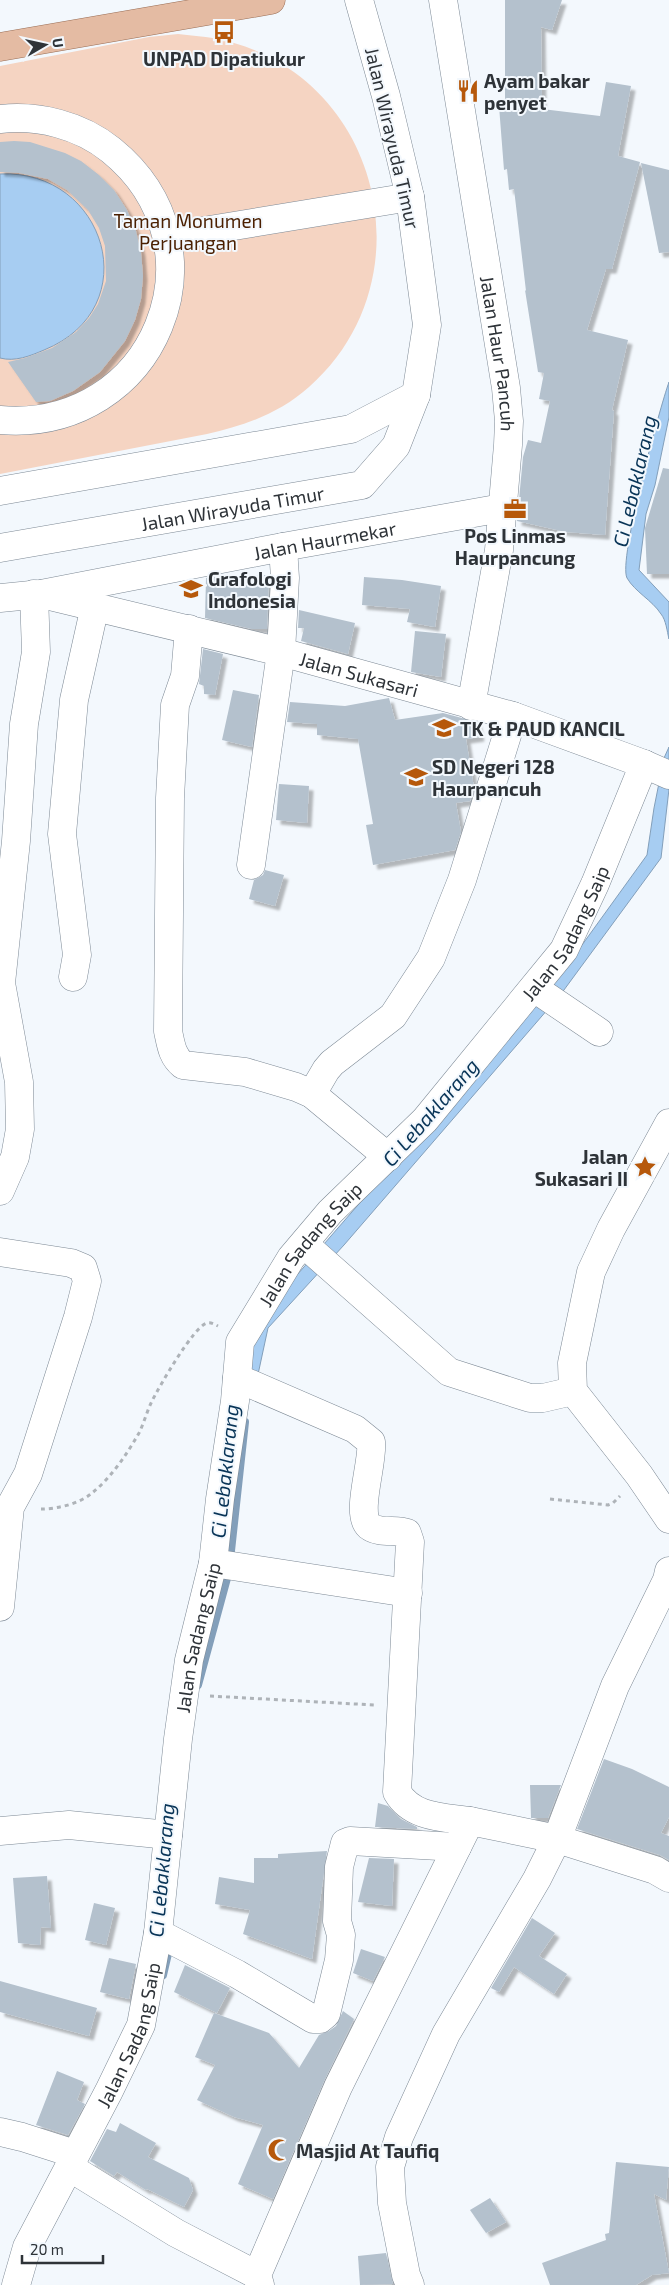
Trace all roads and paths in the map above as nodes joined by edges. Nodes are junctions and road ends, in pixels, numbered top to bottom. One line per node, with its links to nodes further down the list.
1 (271, 0): 4 (main road)
2 (359, 0): 6 (street, Jalan Wirayuda Timur)
3 (443, 0): 11 (street, Jalan Haur Pancuh)
4 (0, 47)
5 (0, 119): 7 (street)
6 (410, 197): 7 (street); 8 (street, Jalan Wirayuda Timur)
7 (166, 237): 9 (street)
8 (416, 395): 10 (street); 13 (street, Jalan Wirayuda Timur)
9 (0, 420)
10 (0, 491)
11 (502, 508): 12 (street, Jalan Haurmekar); 19 (street, Jalan Haur Pancuh)
12 (283, 547): 14 (street, Jalan Haurmekar); 18 (street)
13 (0, 548)
14 (38, 594): 15 (street, Jalan Haurmekar); 16 (street, Jalan Sukasari); 29 (street)
15 (0, 598)
16 (95, 606): 17 (street, Jalan Sukasari); 23 (street)
17 (189, 629): 18 (street, Jalan Sukasari); 26 (street)
18 (281, 652): 19 (street, Jalan Sukasari); 22 (street)
19 (471, 706): 20 (street, Jalan Sukasari)
20 (513, 716): 21 (street, Jalan Sukasari); 26 (street)
21 (654, 769): 24 (street, Jalan Sadang Saip)
22 (251, 865)
23 (73, 976)
24 (544, 995): 25 (street); 28 (street, Jalan Sadang Saip)
25 (599, 1032)
26 (312, 1094): 28 (street)
27 (669, 1122): 34 (street)
28 (388, 1156): 31 (street, Jalan Sadang Saip)
29 (0, 1191)
30 (0, 1252): 37 (street)
31 (316, 1254): 33 (street, Jalan Sadang Saip); 34 (street)
32 (213, 1323): 37 (path)
33 (246, 1382): 39 (street, Jalan Sadang Saip); 41 (street)
34 (573, 1391): 35 (street)
35 (639, 1475): 36 (path); 38 (street)
36 (550, 1499)
37 (5, 1507): 42 (street)
38 (669, 1518)
39 (224, 1565): 41 (street); 47 (street, Jalan Sadang Saip)
40 (669, 1571): 48 (street)
41 (408, 1593): 44 (street)
42 (0, 1606)
43 (208, 1696): 44 (path)
44 (402, 1707): 45 (street)
45 (470, 1821): 48 (street); 49 (street)
46 (0, 1831): 47 (street)
47 (168, 1835): 51 (street, Jalan Sadang Saip)
48 (556, 1839): 50 (street); 56 (street)
49 (457, 1847): 51 (street); 54 (street)
50 (669, 1878)
51 (166, 1937): 53 (street, Jalan Sadang Saip)
52 (0, 2132): 53 (street)
53 (74, 2166): 54 (street); 55 (street, Jalan Sadang Saip)
54 (259, 2280)
55 (16, 2285)
56 (410, 2285)

